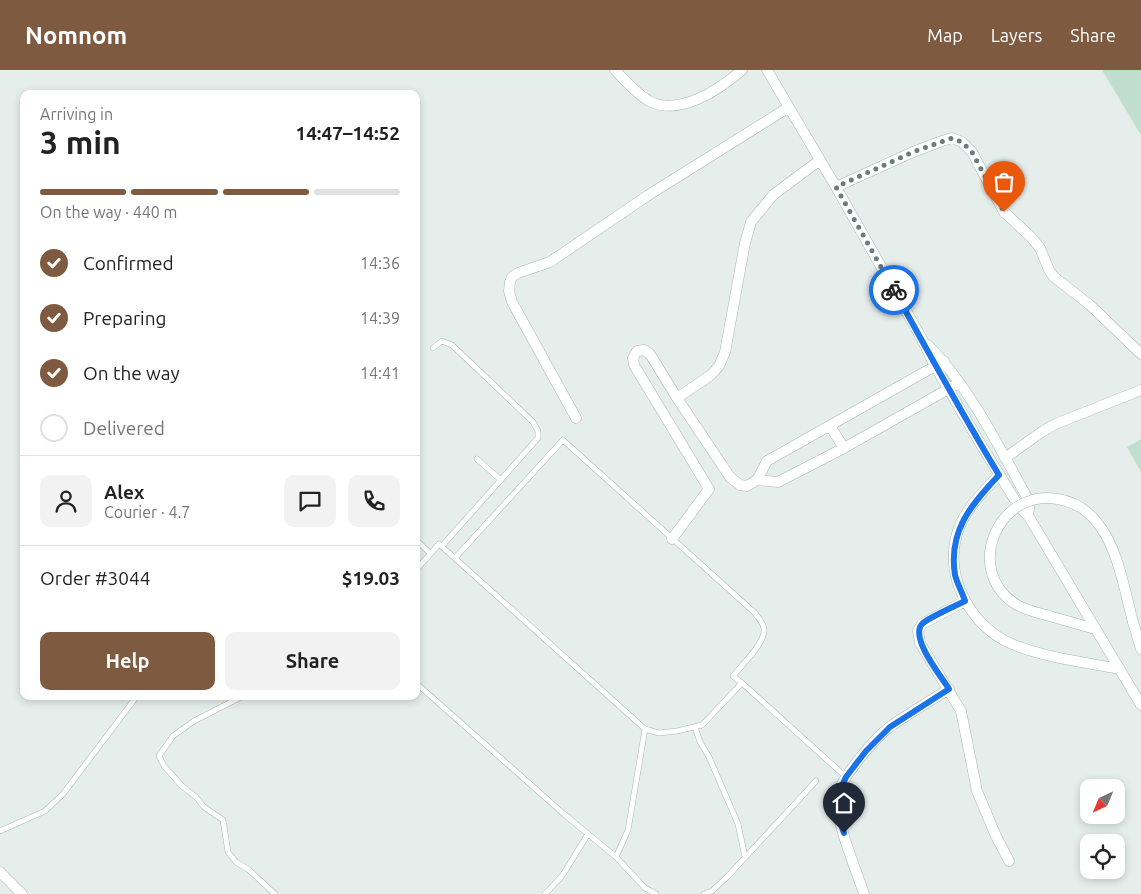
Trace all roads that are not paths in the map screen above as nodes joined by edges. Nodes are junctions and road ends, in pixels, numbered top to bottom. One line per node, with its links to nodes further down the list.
1 (614, 70): 2 (street)
2 (742, 70)
3 (767, 70): 4 (street)
4 (789, 107): 5 (street); 14 (street)
5 (820, 160): 6 (street); 13 (street)
6 (836, 187): 8 (street); 9 (street)
7 (433, 348): 22 (lane)
8 (1141, 354)
9 (939, 364): 10 (street); 11 (street); 15 (street)
10 (959, 383): 11 (street); 16 (street)
11 (949, 389): 17 (street); 18 (street)
12 (1141, 390): 19 (street)
13 (676, 398): 23 (street); 25 (street)
14 (576, 418)
15 (830, 426): 18 (street); 23 (street)
16 (992, 435): 17 (street); 19 (street)
17 (980, 443): 21 (street)
18 (844, 448): 23 (street)
19 (1005, 458): 24 (street)
20 (477, 459): 22 (lane)
21 (999, 475): 24 (street); 31 (street)
22 (501, 480): 27 (lane)
23 (756, 480)
24 (1029, 517): 32 (street)
25 (672, 539): 29 (lane); 35 (lane)
26 (420, 544): 28 (lane)
27 (442, 546): 28 (lane); 29 (lane)
28 (430, 553): 30 (lane)
29 (454, 558): 42 (lane)
30 (420, 565)
31 (965, 601): 34 (street); 37 (street)
32 (1096, 628): 33 (street, bridge); 34 (street)
33 (1141, 649)
34 (1120, 670): 40 (street)
35 (742, 683): 41 (lane); 43 (lane)
36 (420, 687): 46 (lane)
37 (949, 689): 43 (street); 49 (street)
38 (134, 700): 45 (lane)
39 (235, 700): 52 (lane)
40 (1141, 706)
41 (695, 727): 42 (lane); 48 (lane)
42 (645, 729): 47 (lane)
43 (846, 777): 56 (street)
44 (816, 781): 48 (lane)
45 (0, 831)
46 (588, 834): 47 (lane); 53 (lane)
47 (616, 857): 54 (lane)
48 (745, 857): 55 (lane)
49 (1009, 861)
50 (0, 872): 51 (street)
51 (22, 894)
52 (276, 894)
53 (545, 894)
54 (656, 894)
55 (704, 894)
56 (864, 894)

